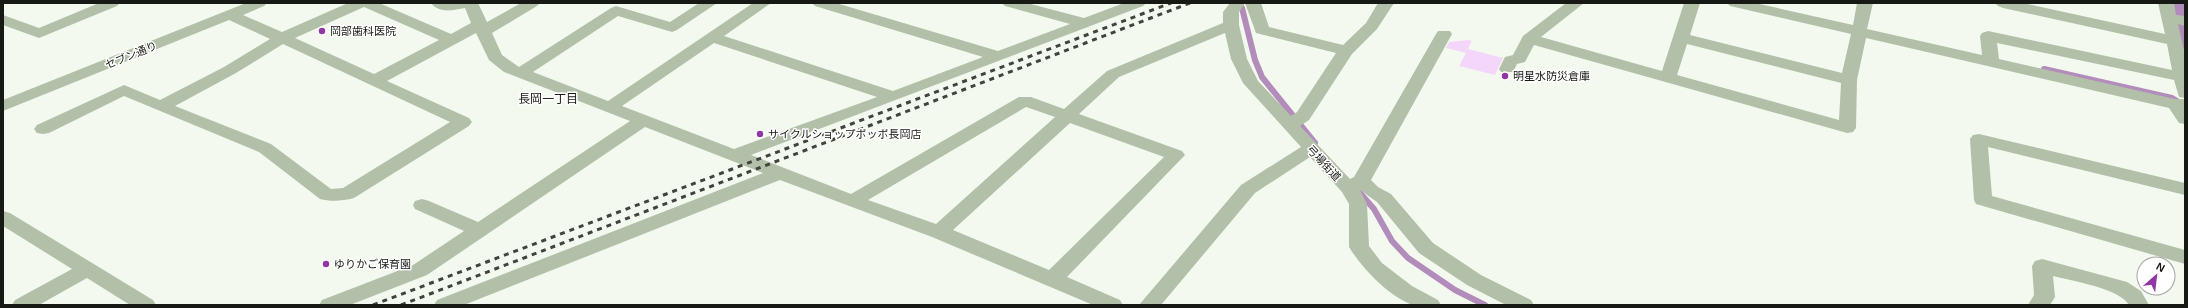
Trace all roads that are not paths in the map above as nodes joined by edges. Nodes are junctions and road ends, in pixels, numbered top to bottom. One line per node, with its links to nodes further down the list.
1 (112, 3): 24 (street)
2 (259, 3): 23 (street, セブン通り)
3 (361, 3): 32 (street)
4 (366, 3): 35 (street)
5 (439, 3): 6 (street)
6 (467, 3)
7 (470, 3): 28 (street)
8 (532, 3): 28 (street)
9 (709, 3): 41 (street)
10 (763, 3): 33 (street)
11 (820, 3): 38 (street)
12 (1010, 3): 26 (street)
13 (1138, 3): 26 (street)
14 (1253, 3): 37 (street)
15 (1386, 3): 37 (street)
16 (1576, 3): 34 (street)
17 (1692, 3): 31 (street)
18 (1735, 3): 29 (street)
19 (1865, 3): 29 (street)
20 (2003, 3): 36 (street)
21 (1237, 5): 27 (street, 弓場街道)
22 (2164, 8): 25 (street); 36 (street)
23 (230, 15): 32 (street); 48 (street, セブン通り)
24 (3, 20)
25 (2185, 21)
26 (1084, 23): 38 (street)
27 (1231, 25): 51 (street); 54 (street, 弓場街道)
28 (482, 28): 35 (street); 41 (street)
29 (1859, 32): 39 (street); 44 (street)
30 (1444, 34): 59 (street)
31 (1680, 37): 43 (street); 44 (street)
32 (282, 38): 45 (street); 49 (street)
33 (713, 38): 46 (street); 50 (street)
34 (1529, 39): 40 (street); 43 (street)
35 (452, 40): 45 (street)
36 (2173, 41): 42 (street)
37 (1346, 51): 54 (street)
38 (996, 56): 46 (street)
39 (1991, 62): 42 (street); 47 (street)
40 (1507, 69)
41 (520, 73): 50 (street)
42 (2181, 77): 47 (street)
43 (1668, 78): 44 (street)
44 (1849, 80)
45 (374, 81): 49 (street)
46 (893, 97): 57 (street)
47 (2182, 100): 52 (street)
48 (3, 106)
49 (161, 106): 55 (street)
50 (608, 108): 53 (street)
51 (1068, 116): 61 (street); 65 (street); 68 (street)
52 (2185, 119)
53 (644, 120): 57 (street); 64 (street)
54 (1296, 120): 56 (street, 弓場街道)
55 (43, 129)
56 (1310, 149): 59 (street, 弓場街道); 74 (street)
57 (735, 155): 58 (street)
58 (780, 173): 61 (street); 72 (street)
59 (1355, 185): 75 (street, 弓場街道); 76 (street)
60 (2185, 189): 66 (street)
61 (852, 201): 65 (street)
62 (422, 205): 64 (street)
63 (5, 221): 67 (street)
64 (480, 231): 71 (street)
65 (939, 232): 68 (street)
66 (2185, 257)
67 (87, 269): 69 (street); 70 (street)
68 (1053, 279): 73 (street)
69 (138, 303)
70 (22, 305)
71 (329, 305)
72 (444, 305)
73 (1113, 305)
74 (1149, 305)
75 (1431, 305)
76 (1524, 305)
77 (2038, 305): 78 (street)
78 (2139, 305)

